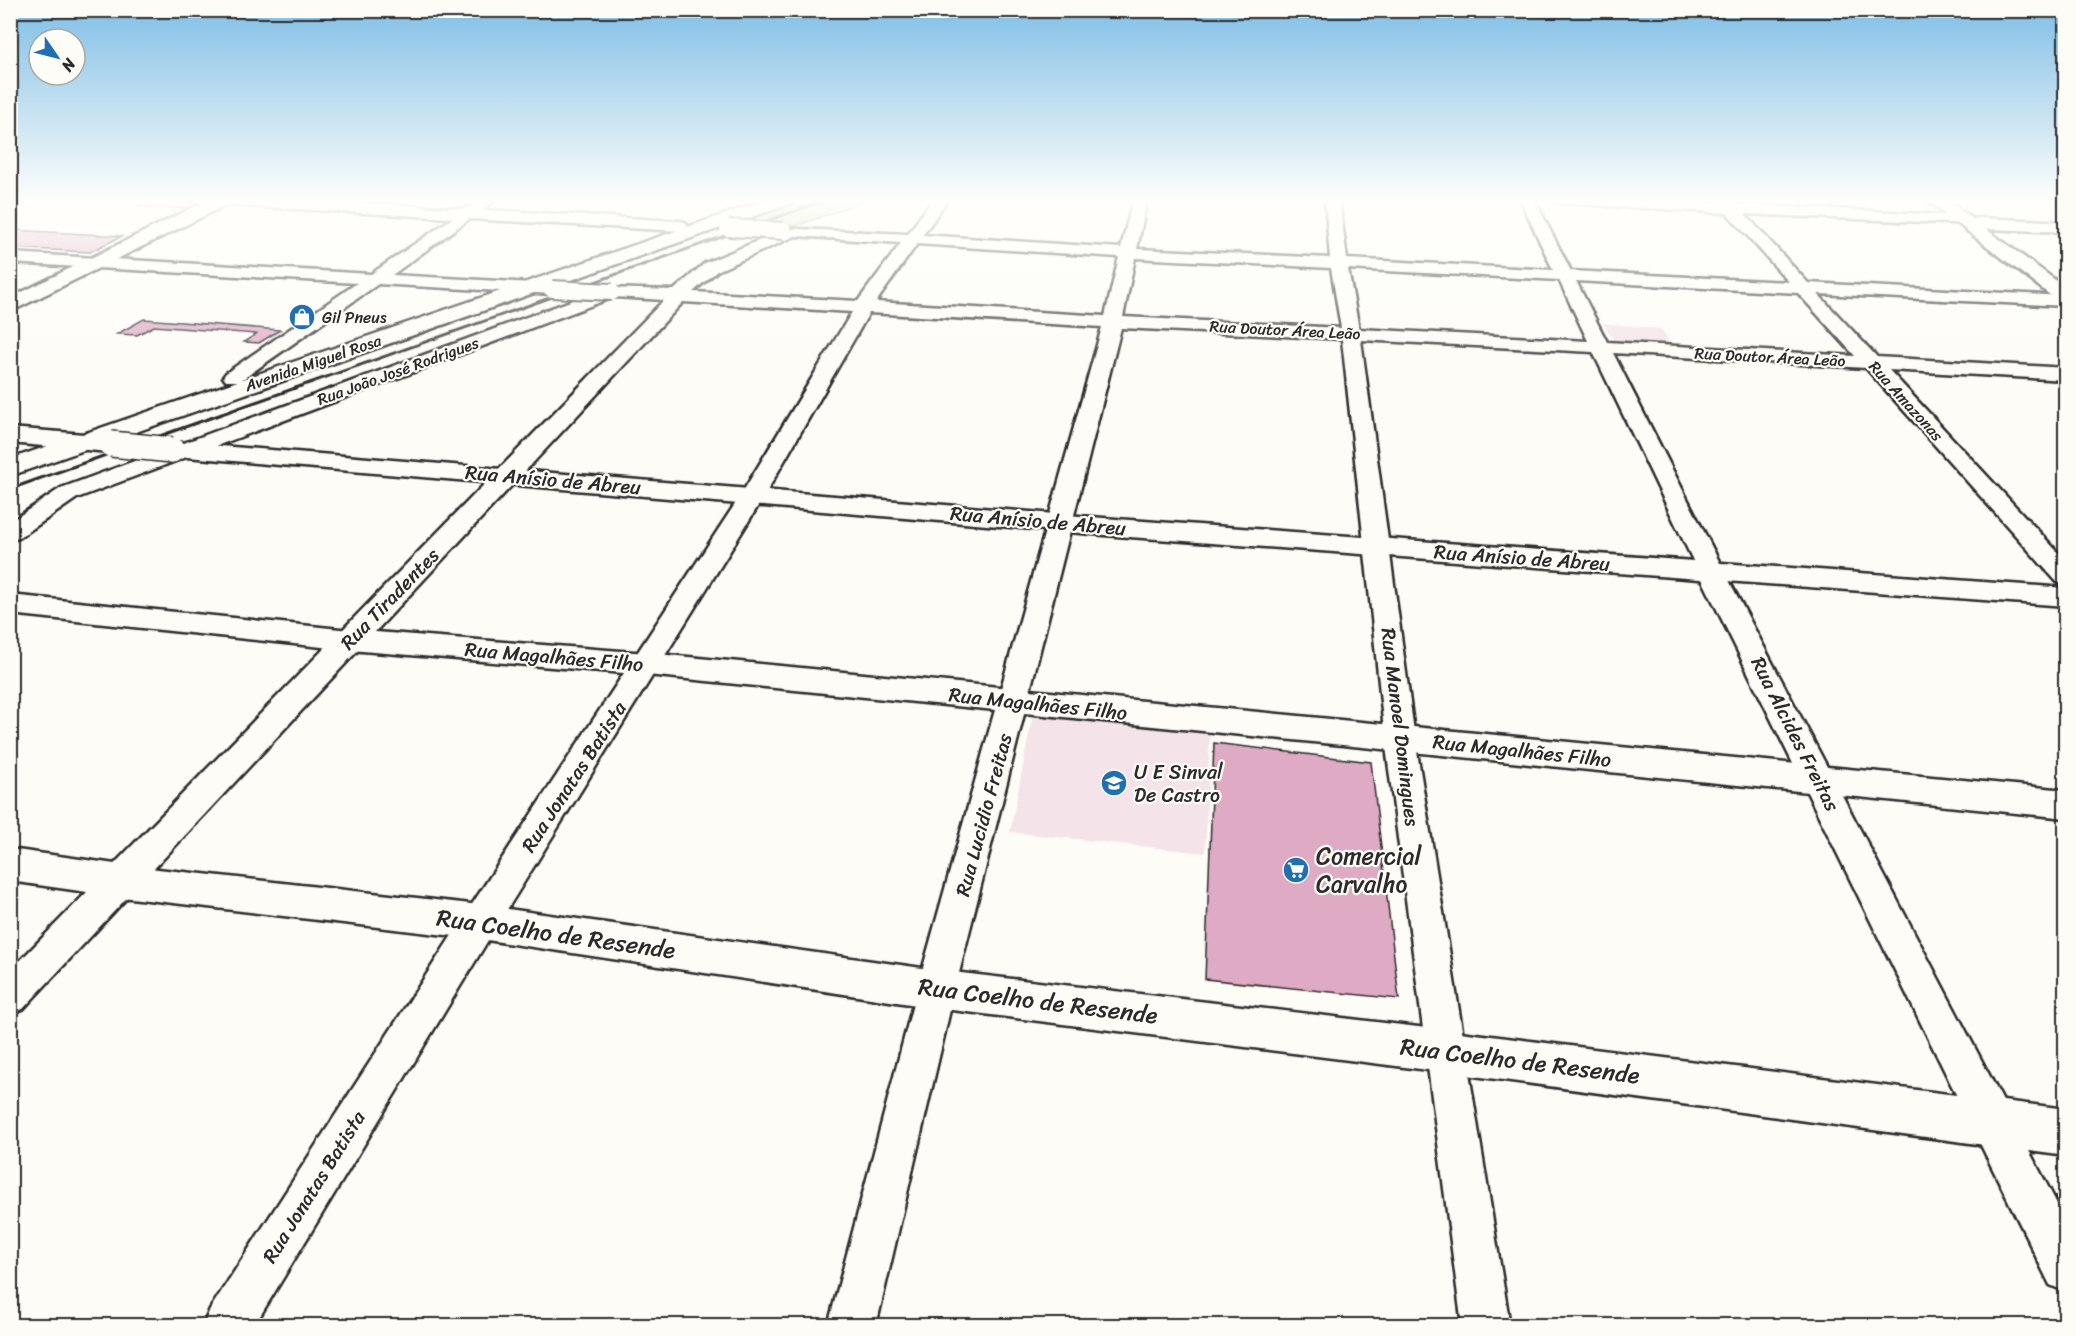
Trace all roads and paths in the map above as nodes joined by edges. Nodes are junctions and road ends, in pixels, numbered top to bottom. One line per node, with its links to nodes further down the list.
1 (82, 261): 13 (street, Rua Doutor Área Leão)
2 (397, 261): 16 (street)
3 (574, 261): 17 (main road, Avenida Miguel Rosa)
4 (614, 261): 19 (main road, Avenida Miguel Rosa)
5 (723, 261): 22 (street, Rua Tiradentes)
6 (895, 261): 25 (street, Rua Jonatas Batista)
7 (1126, 261): 26 (street, Rua Lucidio Freitas)
8 (1288, 261): 14 (street)
9 (1559, 261): 15 (street, Rua Alcides Freitas)
10 (1780, 261): 20 (street, Rua Amazonas)
11 (2020, 261): 23 (main road)
12 (2031, 261): 18 (main road)
13 (96, 262): 16 (street, Rua Doutor Área Leão); 24 (main road)
14 (1339, 264): 15 (street); 27 (street, Rua Manoel Domingues)
15 (1566, 275): 20 (street); 28 (street, Rua Alcides Freitas)
16 (371, 279): 17 (street, Rua Doutor Área Leão); 31 (street)
17 (504, 285): 19 (street, Rua Doutor Área Leão); 31 (main road, Avenida Miguel Rosa)
18 (2066, 285)
19 (542, 288): 21 (street, Rua Doutor Área Leão, bridge); 34 (main road, Avenida Miguel Rosa)
20 (1805, 288): 23 (street); 29 (street, Rua Amazonas)
21 (612, 292): 22 (street, Rua Doutor Área Leão); 35 (street, Rua João José Rodrigues)
22 (678, 296): 25 (street, Rua Doutor Área Leão); 38 (street, Rua Tiradentes)
23 (2066, 299)
24 (10, 306)
25 (864, 306): 26 (street, Rua Doutor Área Leão); 40 (street, Rua Jonatas Batista)
26 (1113, 322): 27 (street, Rua Doutor Área Leão); 42 (street, Rua Lucidio Freitas)
27 (1352, 334): 28 (street, Rua Doutor Área Leão); 44 (street, Rua Manoel Domingues)
28 (1602, 347): 29 (street, Rua Doutor Área Leão); 45 (street, Rua Alcides Freitas)
29 (1872, 363): 30 (street, Rua Doutor Área Leão); 46 (street, Rua Amazonas)
30 (2066, 374)
31 (234, 376): 33 (main road, Avenida Miguel Rosa)
32 (10, 435): 33 (main road, Rua Anísio de Abreu)
33 (50, 438): 34 (main road, Rua Anísio de Abreu); 36 (main road, Avenida Miguel Rosa)
34 (99, 443): 35 (main road, Rua Anísio de Abreu, bridge); 37 (main road, Avenida Miguel Rosa)
35 (179, 450): 38 (main road, Rua Anísio de Abreu); 39 (street, Rua João José Rodrigues)
36 (10, 452)
37 (10, 468)
38 (508, 475): 40 (main road, Rua Anísio de Abreu); 49 (street, Rua Tiradentes)
39 (69, 493): 41 (street); 43 (street)
40 (751, 498): 42 (main road, Rua Anísio de Abreu); 50 (street, Rua Jonatas Batista)
41 (10, 515)
42 (1058, 523): 44 (main road, Rua Anísio de Abreu); 51 (street, Rua Lucidio Freitas)
43 (10, 533)
44 (1378, 548): 45 (main road, Rua Anísio de Abreu); 52 (street, Rua Manoel Domingues)
45 (1712, 571): 47 (main road, Rua Anísio de Abreu); 53 (street, Rua Alcides Freitas)
46 (2066, 577)
47 (2066, 597)
48 (10, 604): 49 (main road, Rua Magalhães Filho)
49 (350, 640): 50 (main road, Rua Magalhães Filho); 56 (street, Rua Tiradentes)
50 (647, 664): 51 (main road, Rua Magalhães Filho); 57 (street, Rua Jonatas Batista)
51 (1014, 702): 52 (main road, Rua Magalhães Filho); 58 (street, Rua Lucidio Freitas)
52 (1400, 739): 53 (main road, Rua Magalhães Filho); 60 (street, Rua Manoel Domingues)
53 (1820, 781): 54 (main road, Rua Magalhães Filho); 61 (street, Rua Alcides Freitas)
54 (2066, 804)
55 (10, 865): 56 (main road, Rua Coelho de Resende)
56 (122, 881): 57 (main road, Rua Coelho de Resende); 59 (street, Rua Tiradentes)
57 (480, 922): 58 (main road, Rua Coelho de Resende); 64 (street, Rua Jonatas Batista)
58 (936, 989): 60 (main road, Rua Coelho de Resende); 65 (street, Rua Lucidio Freitas)
59 (10, 997)
60 (1444, 1050): 61 (main road, Rua Coelho de Resende); 66 (street, Rua Manoel Domingues)
61 (1992, 1124): 62 (main road, Rua Coelho de Resende); 63 (street, Rua Alcides Freitas)
62 (2066, 1133)
63 (2066, 1269)
64 (227, 1326)
65 (852, 1326)
66 (1486, 1326)

